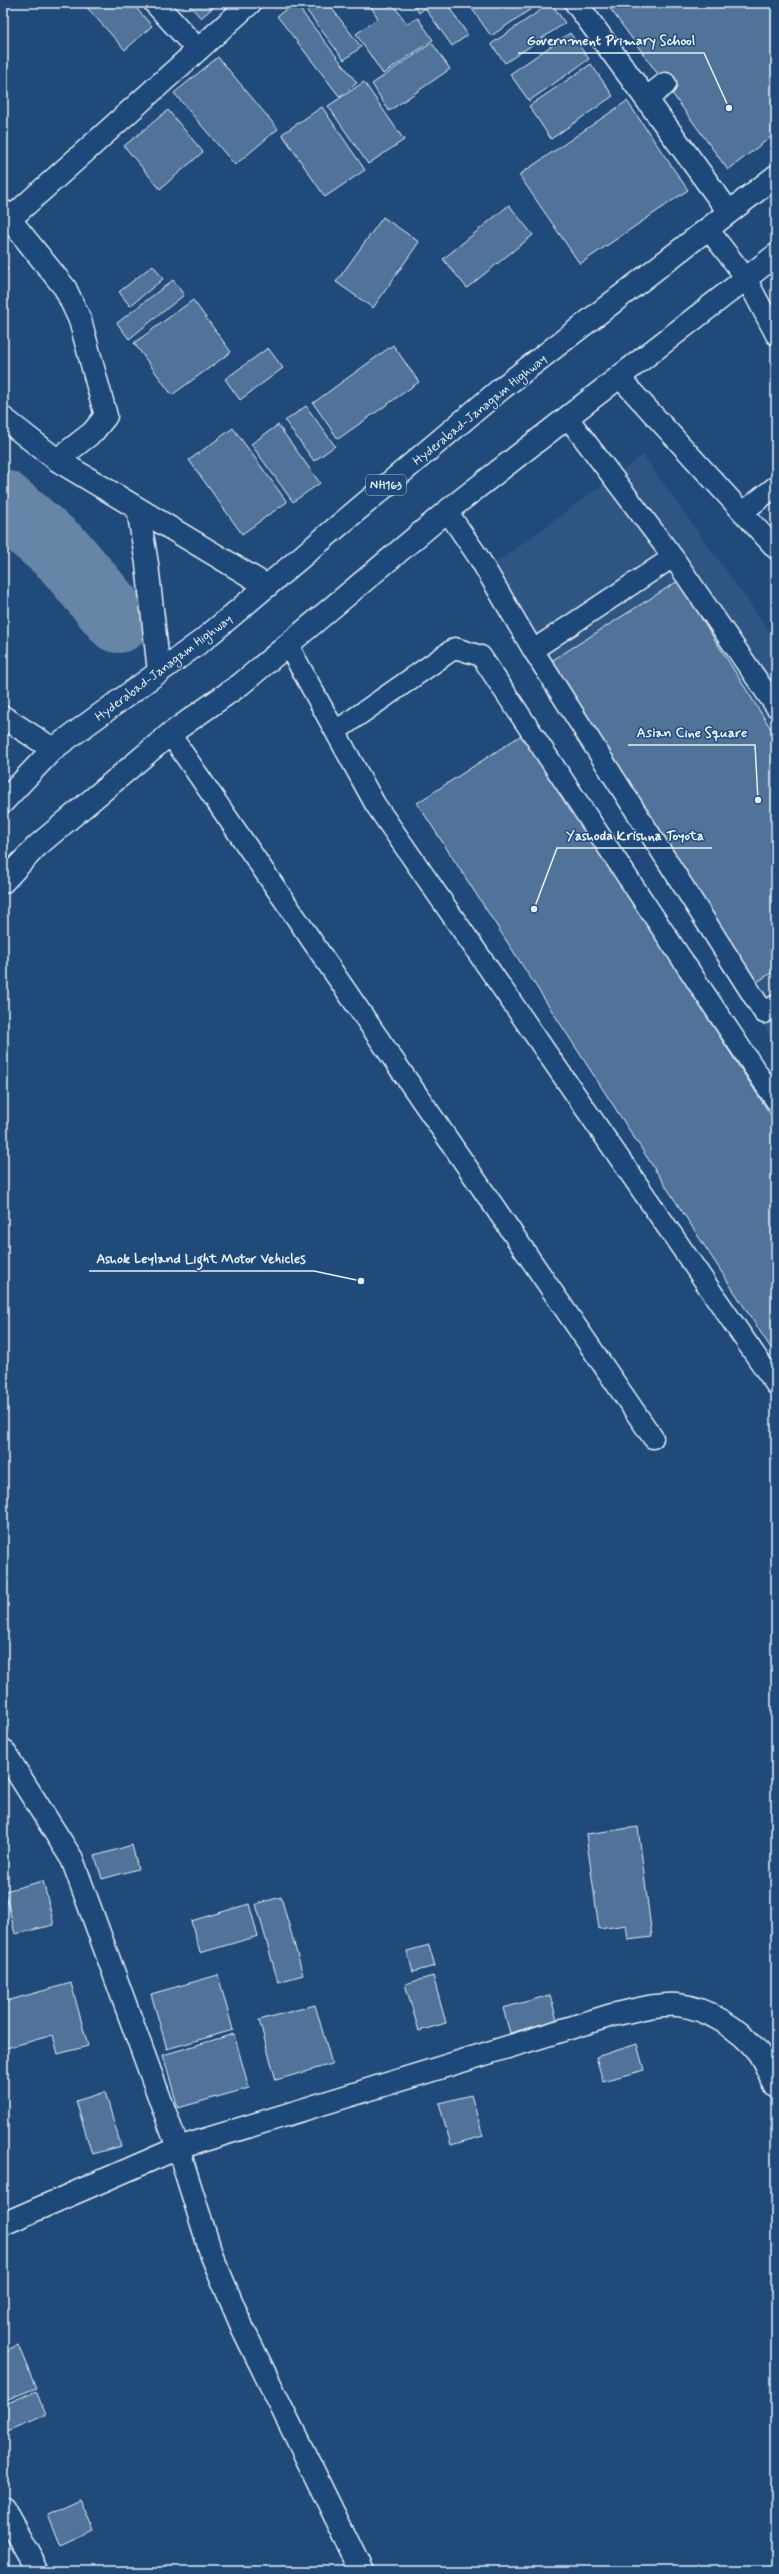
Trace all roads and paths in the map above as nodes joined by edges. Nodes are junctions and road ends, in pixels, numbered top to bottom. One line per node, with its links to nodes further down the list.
1 (155, 3): 4 (main road)
2 (250, 3): 4 (main road)
3 (576, 3): 6 (main road)
4 (198, 50): 9 (main road)
5 (665, 84): 6 (main road)
6 (646, 99): 8 (main road)
7 (776, 176): 8 (main road, Hyderabad-Janagam Highway / NH163)
8 (730, 212): 10 (main road, Hyderabad-Janagam Highway / NH163)
9 (7, 215): 17 (main road)
10 (708, 229): 12 (lane); 24 (main road, Hyderabad-Janagam Highway / NH163)
11 (776, 255): 12 (main road)
12 (746, 278): 13 (lane); 14 (main road)
13 (776, 335)
14 (619, 377): 16 (main road); 21 (lane)
15 (3, 418): 17 (main road)
16 (568, 418): 20 (main road); 23 (lane)
17 (57, 460): 19 (main road)
18 (776, 486): 21 (lane)
19 (138, 510): 24 (main road); 27 (main road)
20 (448, 511): 25 (main road); 26 (lane)
21 (743, 512): 22 (lane)
22 (775, 547)
23 (673, 557): 26 (lane); 28 (lane)
24 (266, 586): 27 (main road, Hyderabad-Janagam Highway / NH163)
25 (288, 645): 30 (lane); 31 (main road)
26 (533, 650): 35 (lane)
27 (159, 672): 32 (main road, Hyderabad-Janagam Highway / NH163)
28 (776, 707)
29 (3, 717): 32 (main road)
30 (336, 731): 36 (lane); 37 (lane)
31 (170, 734): 34 (main road); 38 (lane)
32 (53, 749): 33 (main road, Hyderabad-Janagam Highway / NH163)
33 (3, 802)
34 (3, 882)
35 (776, 1005)
36 (776, 1101)
37 (776, 1385)
38 (653, 1438)
39 (3, 1750): 41 (main road)
40 (776, 2088): 41 (main road)
41 (178, 2148): 42 (main road); 45 (main road)
42 (3, 2224)
43 (3, 2509): 44 (main road)
44 (38, 2571)
45 (362, 2571)

